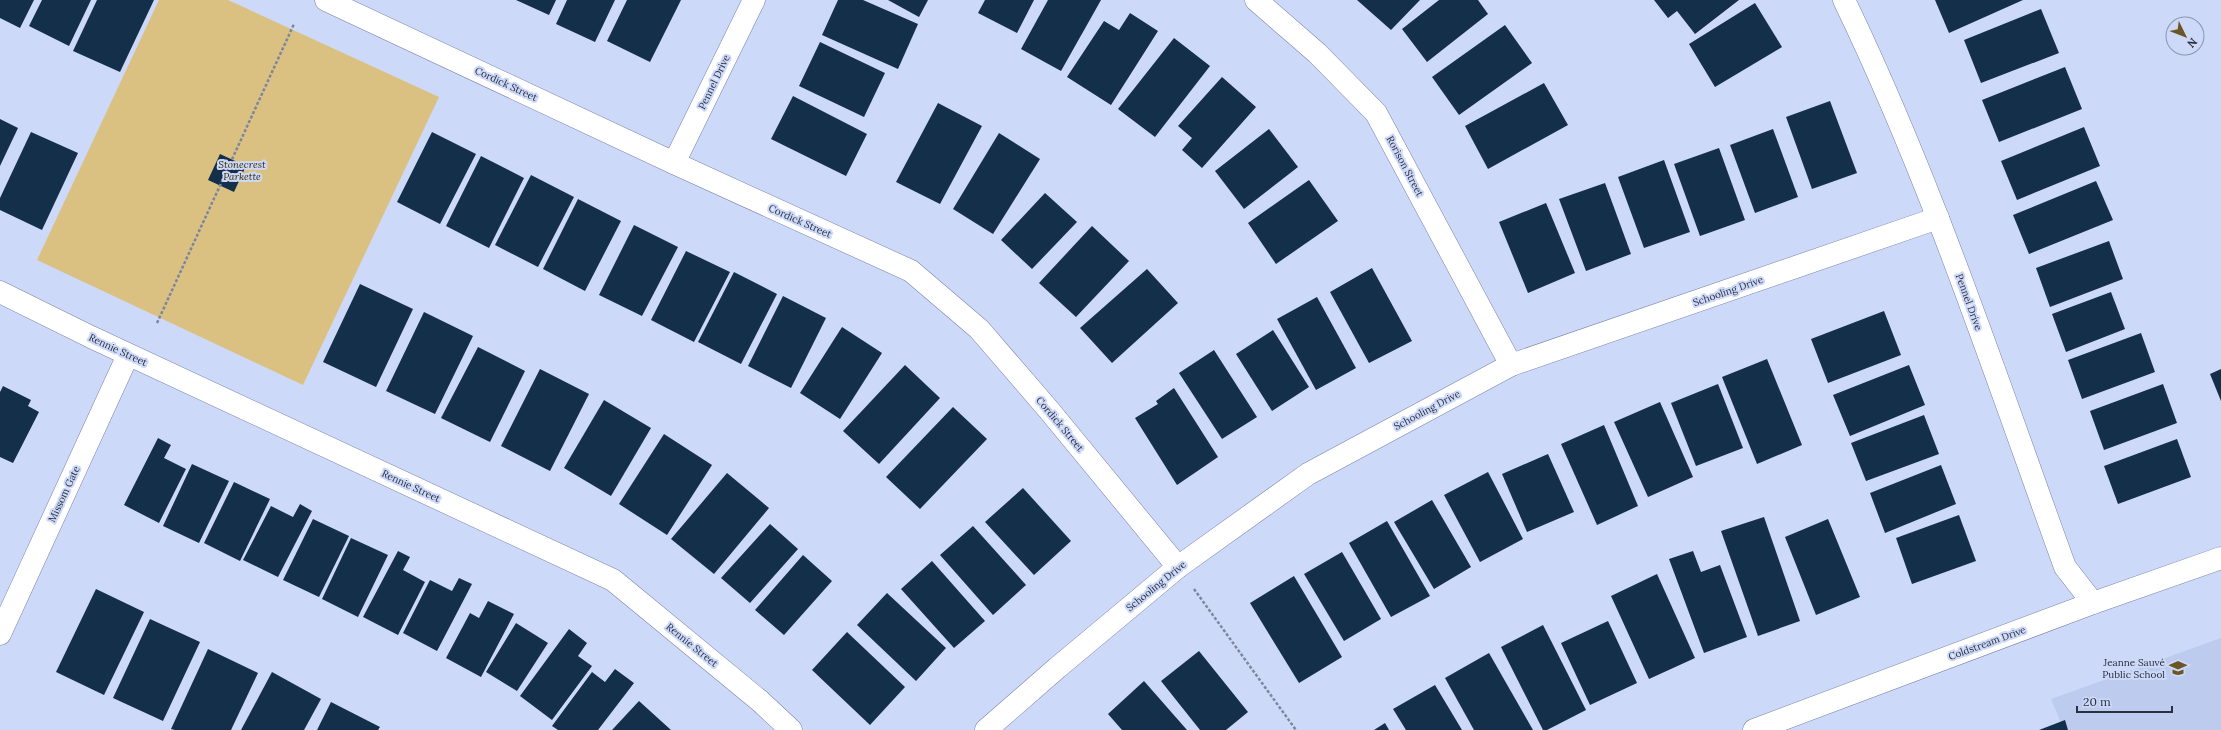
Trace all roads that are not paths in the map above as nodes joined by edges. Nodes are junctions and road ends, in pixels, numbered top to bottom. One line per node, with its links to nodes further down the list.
1 (326, 0): 5 (street, Cordick Street)
2 (754, 0): 5 (street, Pennel Drive)
3 (1256, 0): 9 (street, Rorison Street)
4 (1844, 0): 6 (street, Pennel Drive)
5 (674, 163): 11 (street, Cordick Street)
6 (1938, 218): 9 (street, Schooling Drive); 12 (street, Pennel Drive)
7 (0, 292): 8 (street, Rennie Street)
8 (128, 354): 13 (street, Missom Gate); 14 (street, Rennie Street)
9 (1511, 365): 11 (street, Schooling Drive)
10 (2221, 558): 12 (street, Coldstream Drive)
11 (1178, 567): 15 (street, Schooling Drive)
12 (2093, 604): 16 (street, Coldstream Drive)
13 (0, 634)
14 (791, 730)
15 (986, 730)
16 (1754, 730)

